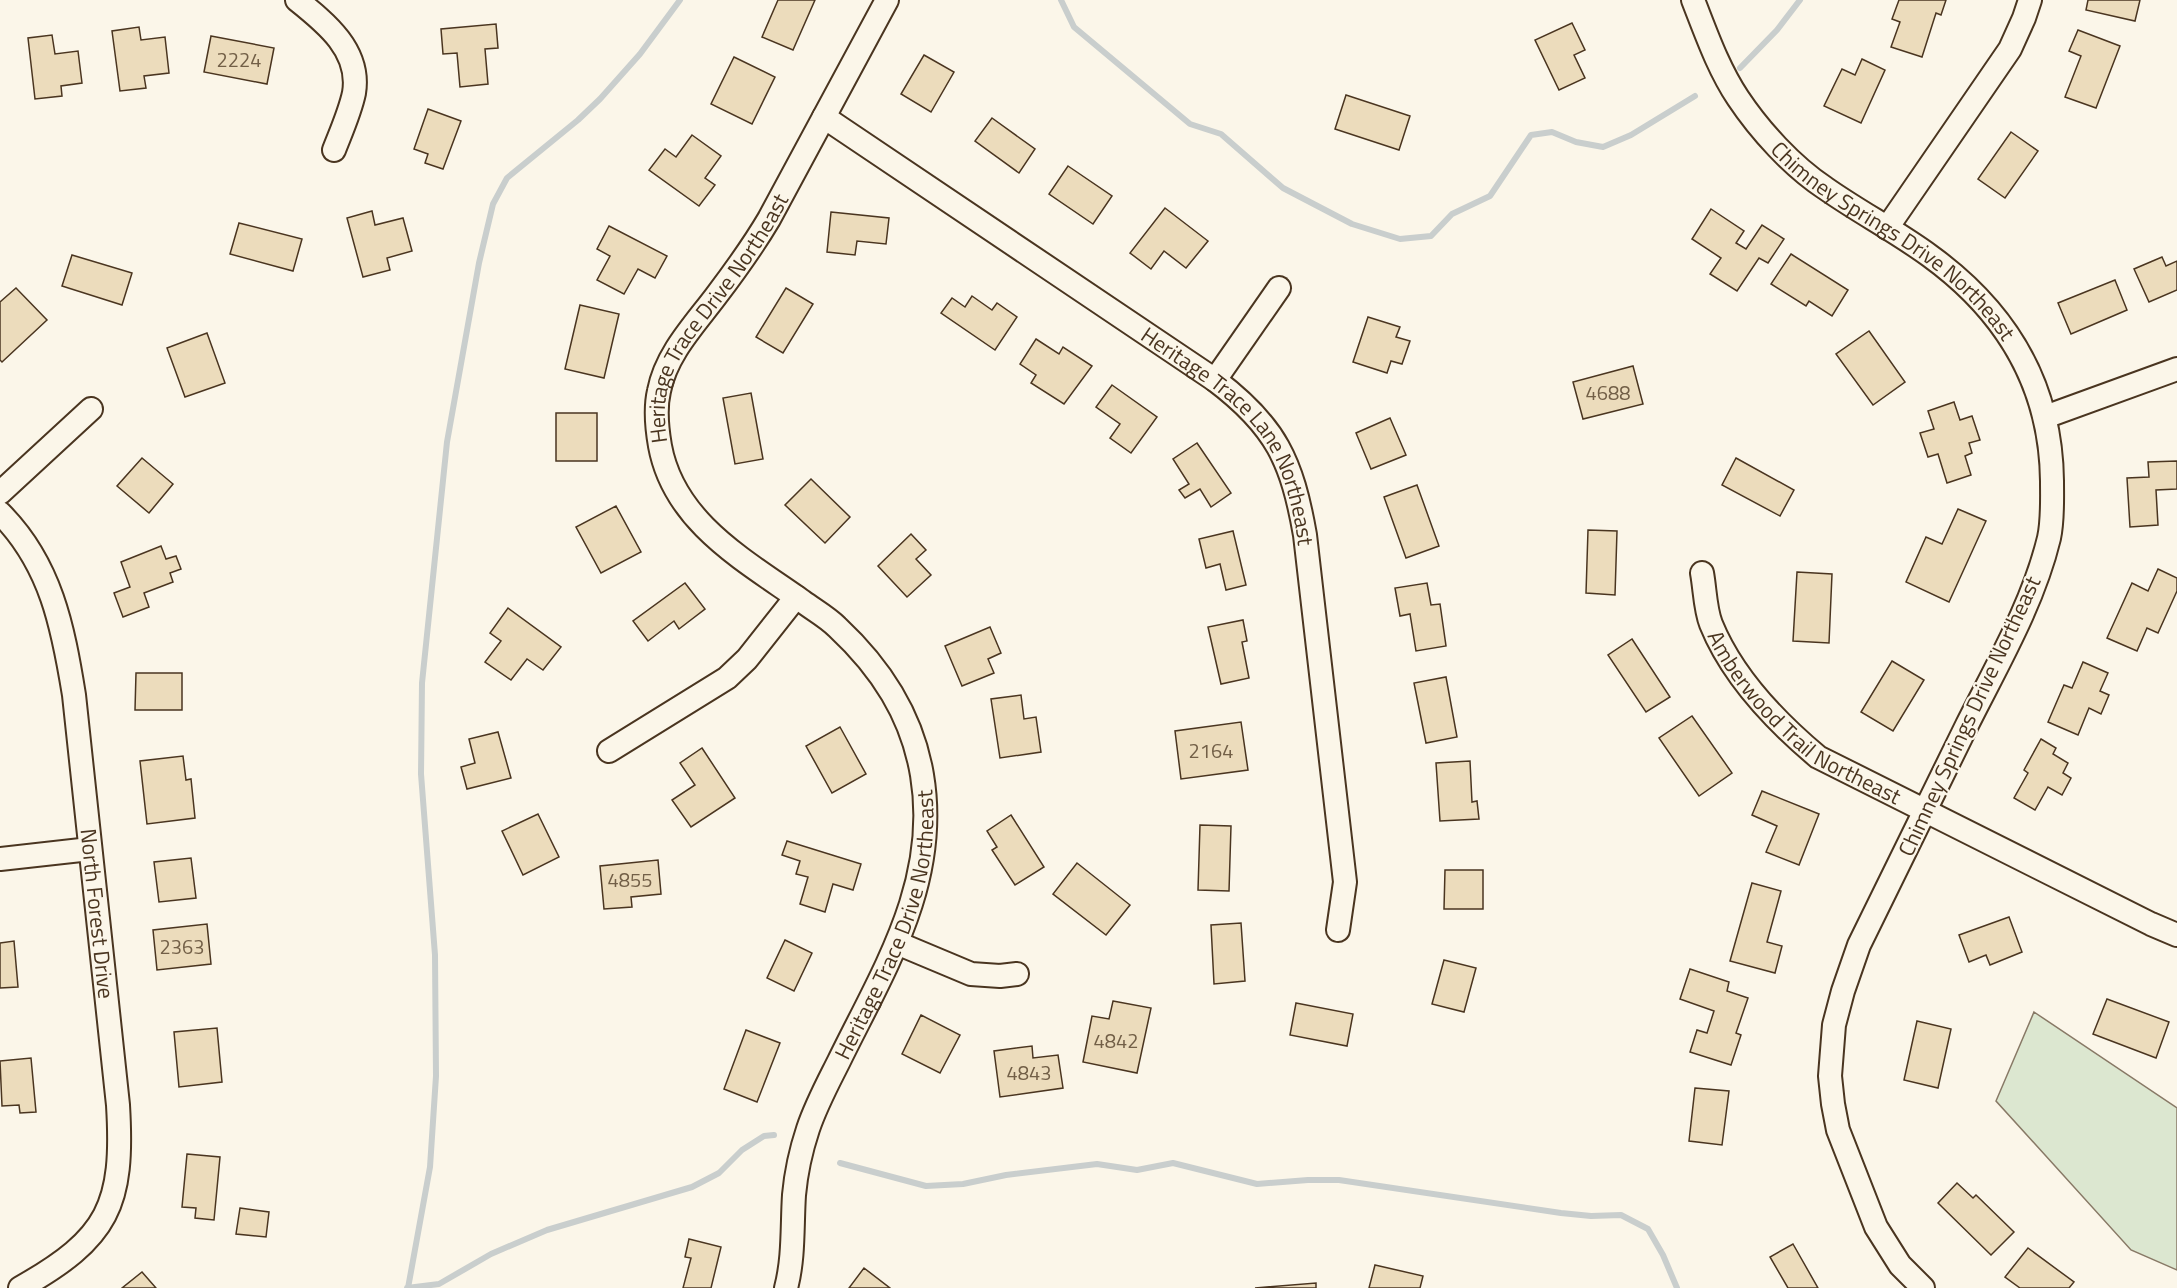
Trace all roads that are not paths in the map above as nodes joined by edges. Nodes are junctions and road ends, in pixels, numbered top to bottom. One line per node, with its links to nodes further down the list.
1 (297, 0): 6 (street)
2 (887, 0): 5 (street, Heritage Trace Drive Northeast)
3 (1693, 0): 7 (street, Chimney Springs Drive Northeast)
4 (2030, 0): 7 (street)
5 (824, 117): 10 (street, Heritage Trace Lane Northeast); 16 (street, Heritage Trace Drive Northeast)
6 (334, 150)
7 (1887, 228): 12 (street, Chimney Springs Drive Northeast)
8 (1279, 288): 10 (street)
9 (2177, 369): 12 (street)
10 (1215, 380): 21 (street, Heritage Trace Lane Northeast)
11 (91, 409): 13 (street)
12 (2045, 417): 18 (street, Chimney Springs Drive Northeast)
13 (0, 494)
14 (0, 513): 19 (street, North Forest Drive)
15 (1702, 573): 18 (street, Amberwood Trail Northeast)
16 (796, 597): 17 (street); 23 (street, Heritage Trace Drive Northeast)
17 (609, 751)
18 (1925, 811): 22 (street, Amberwood Trail Northeast); 27 (street, Chimney Springs Drive Northeast)
19 (90, 849): 20 (street); 25 (street, North Forest Drive)
20 (0, 859)
21 (1338, 930)
22 (2177, 934)
23 (897, 943): 24 (street); 26 (street, Heritage Trace Drive Northeast)
24 (1017, 974)
25 (20, 1288)
26 (786, 1288)
27 (1923, 1288)

